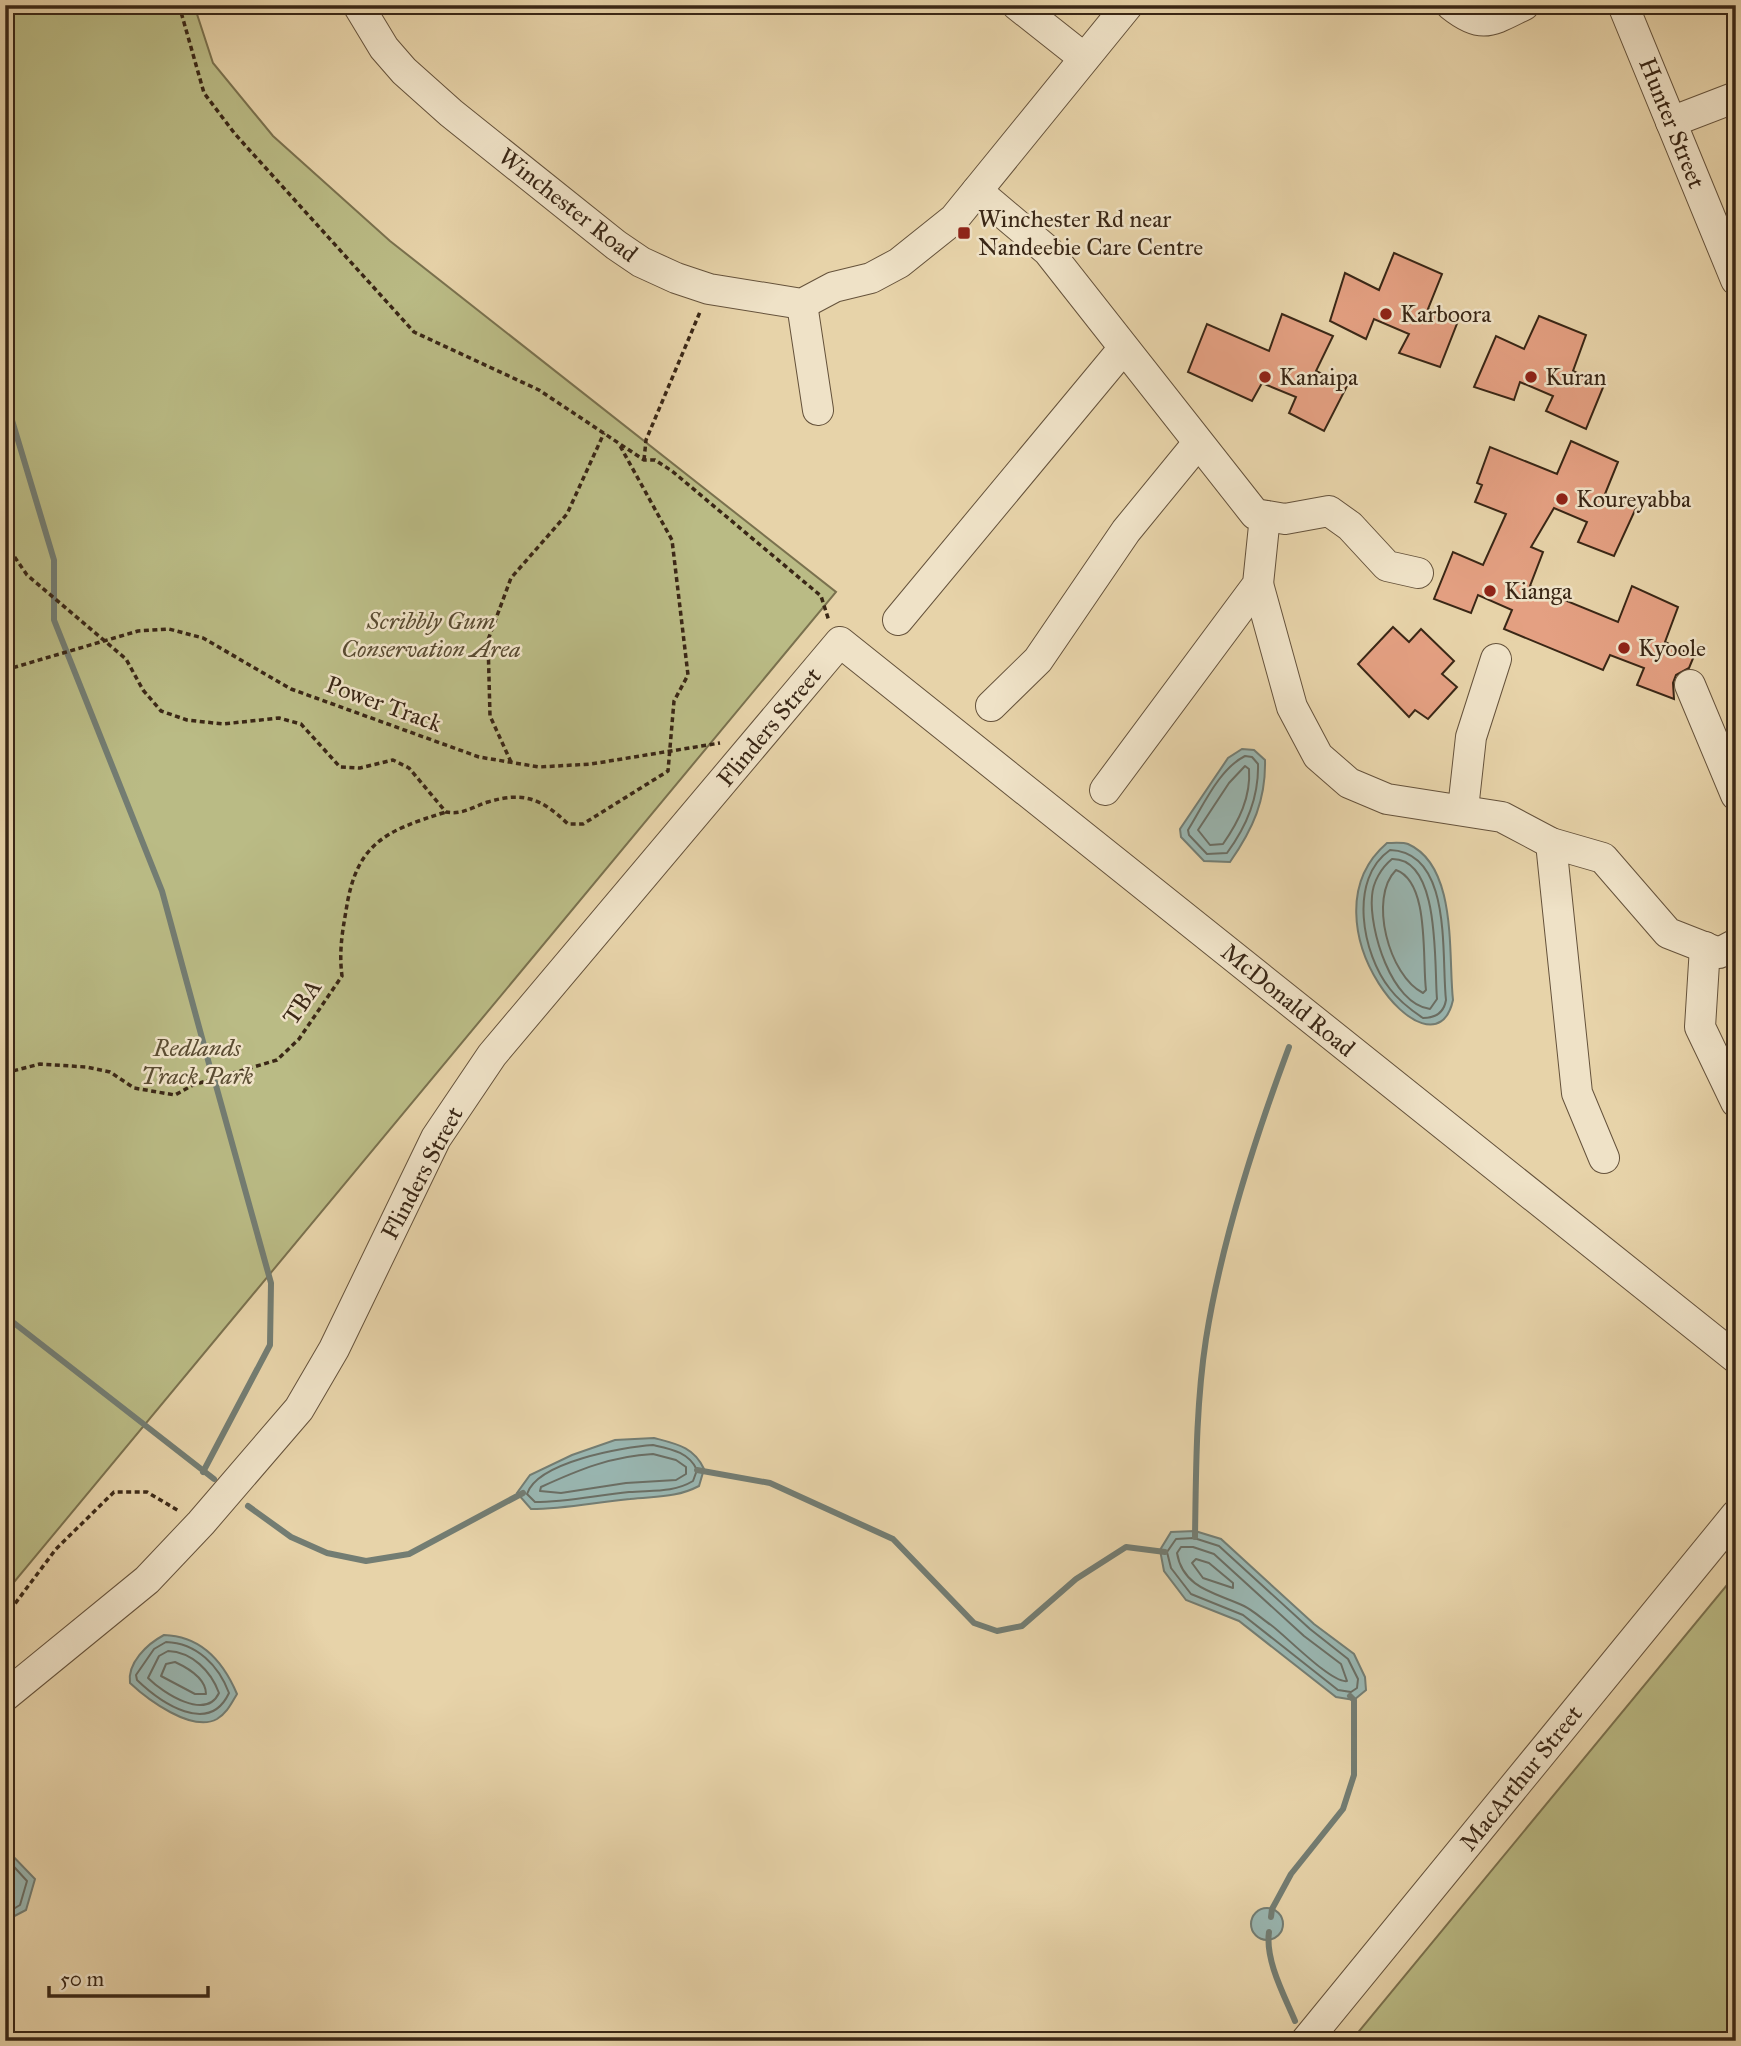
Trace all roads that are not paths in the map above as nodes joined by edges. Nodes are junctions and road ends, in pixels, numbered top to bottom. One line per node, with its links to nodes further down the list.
1 (358, 5): 12 (street, Winchester Road)
2 (1017, 5): 7 (street)
3 (1128, 5): 7 (street)
4 (1451, 5): 5 (street)
5 (1524, 5)
6 (1623, 5): 9 (street, Hunter Street)
7 (1084, 58): 10 (street)
8 (1736, 97): 9 (street)
9 (1671, 122): 11 (street, Hunter Street)
10 (977, 191): 12 (street); 13 (street)
11 (1736, 280)
12 (802, 304): 14 (street)
13 (1123, 349): 15 (street); 19 (street)
14 (818, 410)
15 (1198, 443): 16 (street); 23 (street)
16 (1265, 516): 17 (street); 18 (street)
17 (1418, 573)
18 (1258, 584): 24 (street); 26 (street)
19 (898, 620)
20 (840, 642): 32 (street, McDonald Road); 34 (street, Flinders Street)
21 (1496, 659): 26 (street)
22 (1690, 685): 25 (street)
23 (991, 706)
24 (1105, 790)
25 (1736, 794)
26 (1463, 810): 27 (street)
27 (1551, 843): 29 (street); 31 (street)
28 (1736, 944): 29 (street)
29 (1705, 947): 30 (street)
30 (1736, 1102)
31 (1604, 1158)
32 (1736, 1359)
33 (1736, 1515): 35 (street, MacArthur Street)
34 (5, 1696)
35 (1306, 2041)

